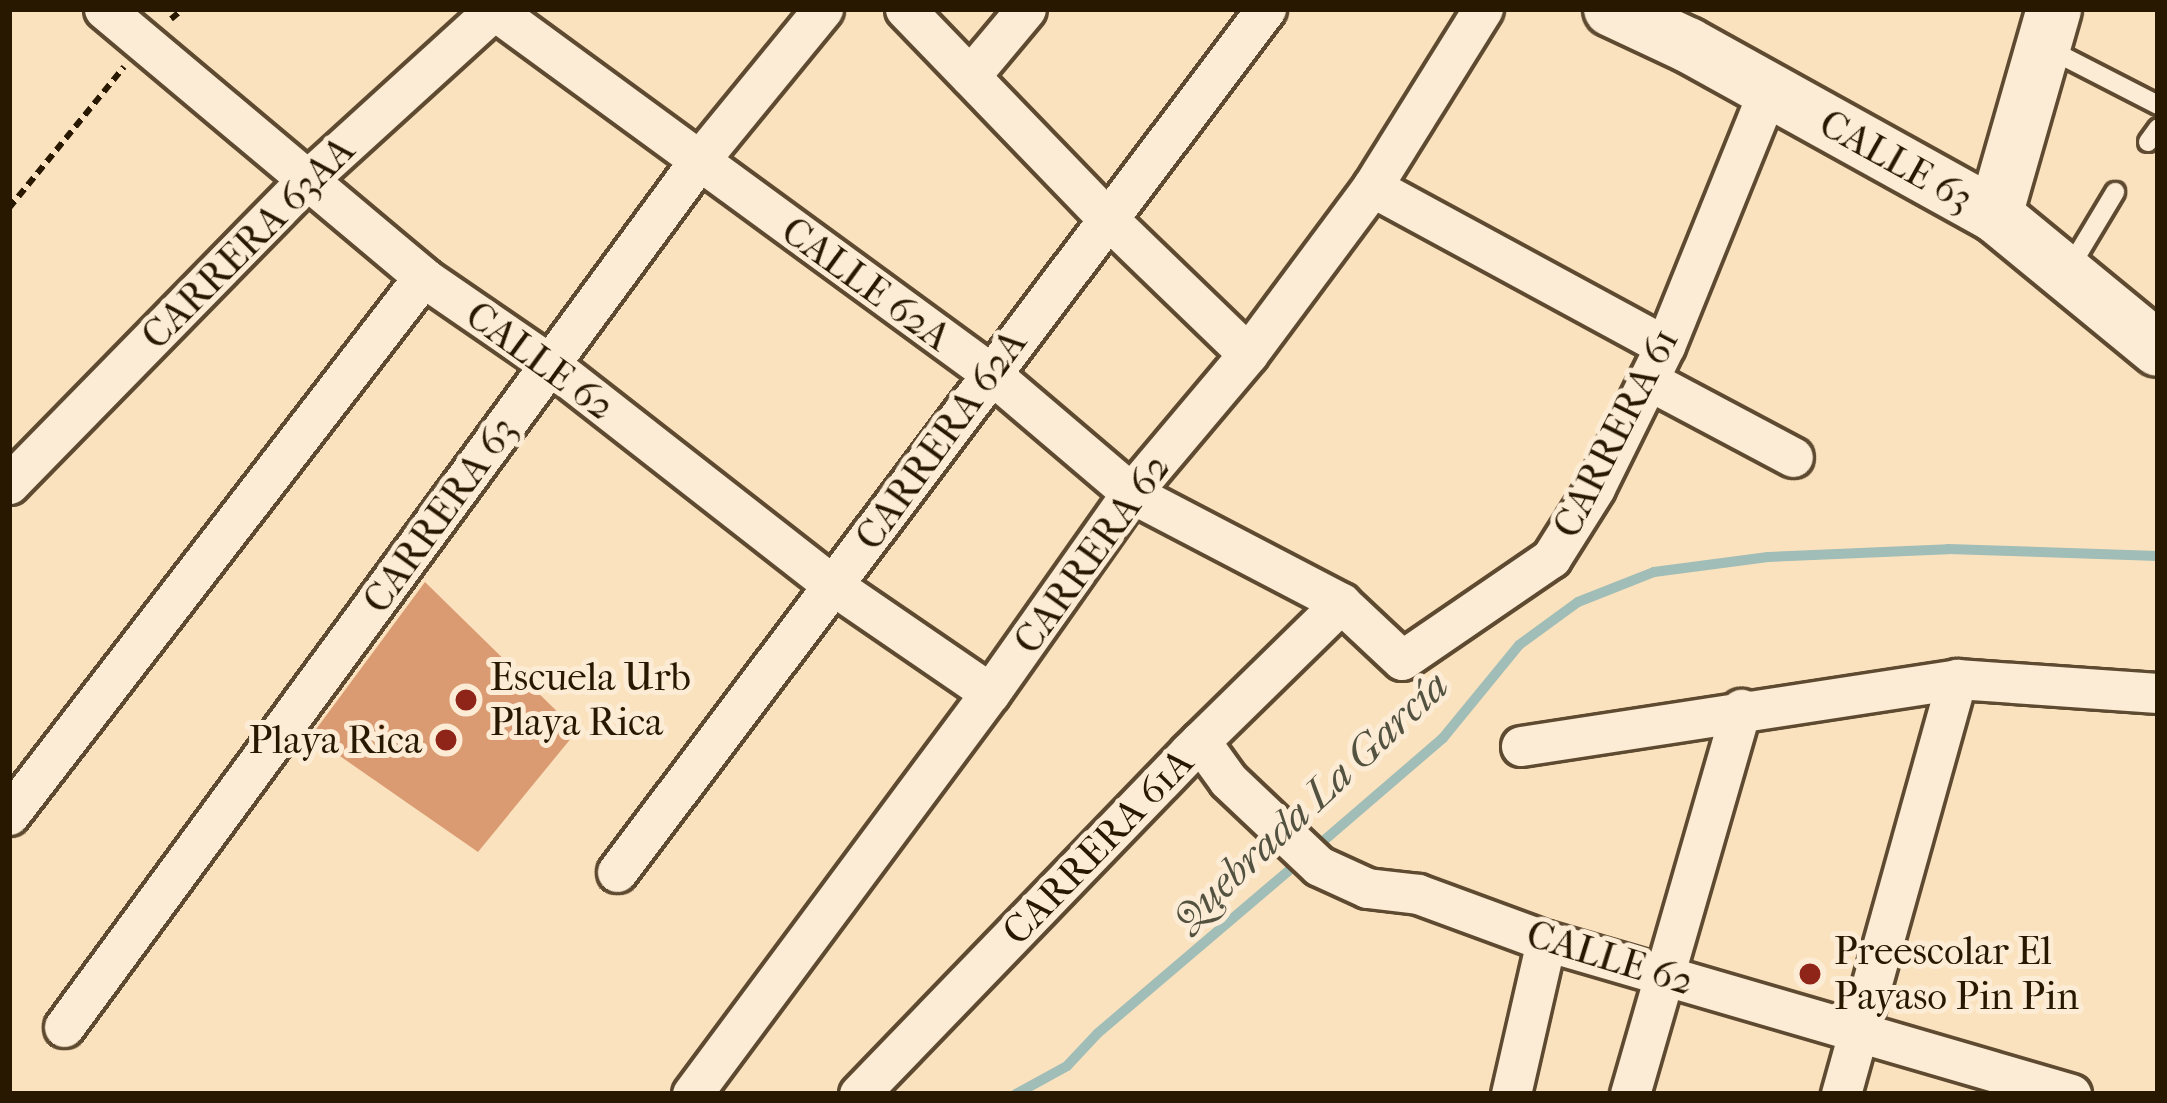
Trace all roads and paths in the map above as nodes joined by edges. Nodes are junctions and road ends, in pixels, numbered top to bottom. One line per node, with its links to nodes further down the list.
1 (104, 9): 11 (street, CALLE 62)
2 (183, 9): 11 (path)
3 (494, 9): 15 (street, CALLE 62A); 16 (street, CARRERA 63AA)
4 (824, 9): 15 (street, CARRERA 63)
5 (905, 9): 12 (street)
6 (1026, 9): 12 (street)
7 (1266, 9): 21 (street, CARRERA 62A)
8 (1484, 9): 17 (street, CARRERA 62)
9 (1611, 9): 13 (street, CALLE 63)
10 (2049, 28): 14 (lane); 20 (street)
11 (144, 43): 16 (street, CALLE 62); 19 (path)
12 (970, 76): 21 (street)
13 (1768, 91): 20 (street, CALLE 63); 26 (street, CARRERA 61)
14 (2158, 105)
15 (697, 163): 27 (street, CARRERA 63); 28 (street, CALLE 62A)
16 (304, 182): 23 (street, CALLE 62); 30 (street, CARRERA 63AA)
17 (1372, 188): 25 (street, CARRERA 62); 26 (street)
18 (2115, 192): 22 (lane)
19 (9, 208)
20 (1995, 215): 22 (street, CALLE 63)
21 (1106, 217): 25 (street); 28 (street, CARRERA 62A)
22 (2066, 273): 24 (street, CALLE 63)
23 (423, 278): 27 (street, CALLE 62); 40 (street)
24 (2158, 349)
25 (1248, 354): 31 (street, CARRERA 62)
26 (1657, 363): 29 (street); 33 (street, CARRERA 61)
27 (551, 365): 32 (street, CALLE 62); 44 (street, CARRERA 63)
28 (989, 372): 31 (street, CALLE 62A); 32 (street, CARRERA 62A)
29 (1792, 458)
30 (9, 484)
31 (1131, 493): 33 (street, CALLE 62A); 35 (street, CARRERA 62)
32 (834, 586): 35 (street, CALLE 62); 41 (street, CARRERA 62A)
33 (1353, 613): 38 (street, CARRERA 61A)
34 (1957, 679): 36 (street); 37 (street); 45 (street)
35 (990, 693): 46 (street, CARRERA 62)
36 (2158, 693)
37 (1742, 709): 39 (street); 43 (street)
38 (1200, 741): 42 (street, CALLE 62); 47 (street, CARRERA 61A)
39 (1521, 746)
40 (9, 815)
41 (617, 872)
42 (1546, 941): 43 (street, CALLE 62); 48 (street)
43 (1666, 976): 45 (street, CALLE 62); 49 (street)
44 (64, 1027)
45 (1860, 1030): 50 (street); 51 (street, CALLE 62)
46 (692, 1094)
47 (859, 1094)
48 (1510, 1094)
49 (1630, 1094)
50 (1841, 1094)
51 (2071, 1094)

